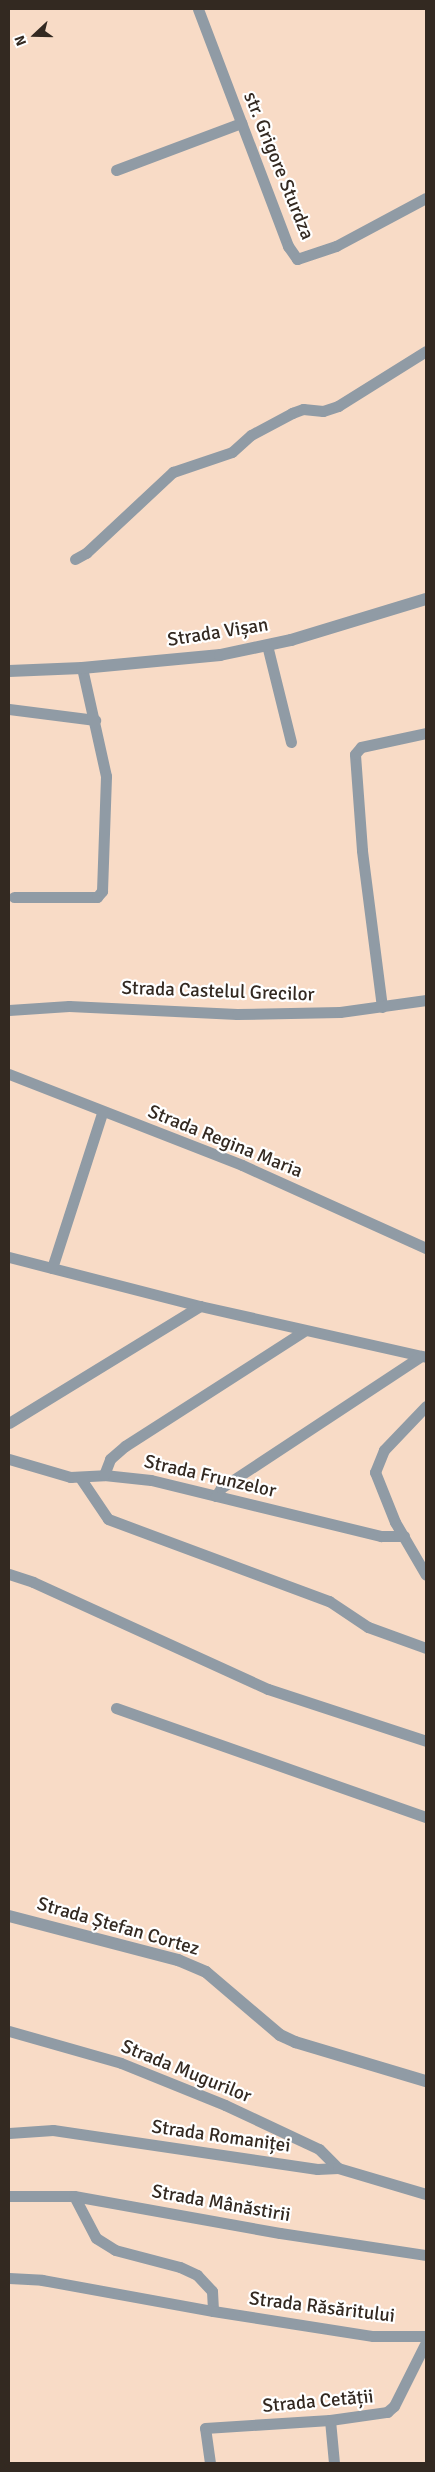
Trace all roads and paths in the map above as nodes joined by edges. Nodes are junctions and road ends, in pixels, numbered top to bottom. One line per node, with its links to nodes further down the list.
1 (198, 9): 2 (street, str. Grigore Sturdza)
2 (241, 122): 3 (street); 4 (street, str. Grigore Sturdza)
3 (116, 170)
4 (426, 198)
5 (426, 351): 6 (street)
6 (75, 559)
7 (426, 599): 8 (street, Strada Vișan)
8 (267, 646): 9 (street, Strada Vișan); 14 (street)
9 (82, 668): 10 (street, Strada Vișan); 12 (street)
10 (9, 671)
11 (9, 709): 12 (street)
12 (96, 720): 15 (street)
13 (426, 733): 17 (street)
14 (291, 742)
15 (14, 897)
16 (426, 1000): 17 (street, Strada Castelul Grecilor)
17 (382, 1007): 18 (street, Strada Castelul Grecilor)
18 (9, 1010)
19 (9, 1074): 20 (street, Strada Regina Maria)
20 (102, 1112): 21 (street, Strada Regina Maria); 23 (street)
21 (426, 1248)
22 (9, 1257): 23 (street)
23 (52, 1268): 24 (street)
24 (200, 1306): 25 (street); 28 (street)
25 (304, 1331): 26 (street); 30 (street)
26 (423, 1357): 32 (street)
27 (426, 1406): 33 (street)
28 (9, 1423)
29 (9, 1459): 31 (street, Strada Frunzelor)
30 (104, 1475): 31 (street, Strada Frunzelor); 32 (street, Strada Frunzelor)
31 (81, 1479): 36 (street)
32 (216, 1496): 33 (street, Strada Frunzelor)
33 (404, 1536): 35 (street)
34 (9, 1574): 38 (street)
35 (426, 1576)
36 (426, 1648)
37 (116, 1708): 39 (street)
38 (426, 1741)
39 (426, 1817)
40 (9, 1916): 42 (street, Strada Ștefan Cortez)
41 (9, 2031): 44 (street, Strada Mugurilor)
42 (426, 2080)
43 (9, 2133): 44 (street, Strada Romaniței)
44 (338, 2168): 45 (street, Strada Romaniței)
45 (426, 2194)
46 (9, 2196): 47 (street, Strada Mânăstirii)
47 (74, 2196): 48 (street, Strada Mânăstirii); 50 (street)
48 (426, 2255)
49 (9, 2278): 50 (street, Strada Răsăritului)
50 (213, 2310): 51 (street, Strada Răsăritului)
51 (426, 2336)
52 (426, 2342): 53 (street, Strada Cetății)
53 (330, 2420): 54 (street, Strada Cetății); 55 (street)
54 (210, 2463)
55 (334, 2463)

